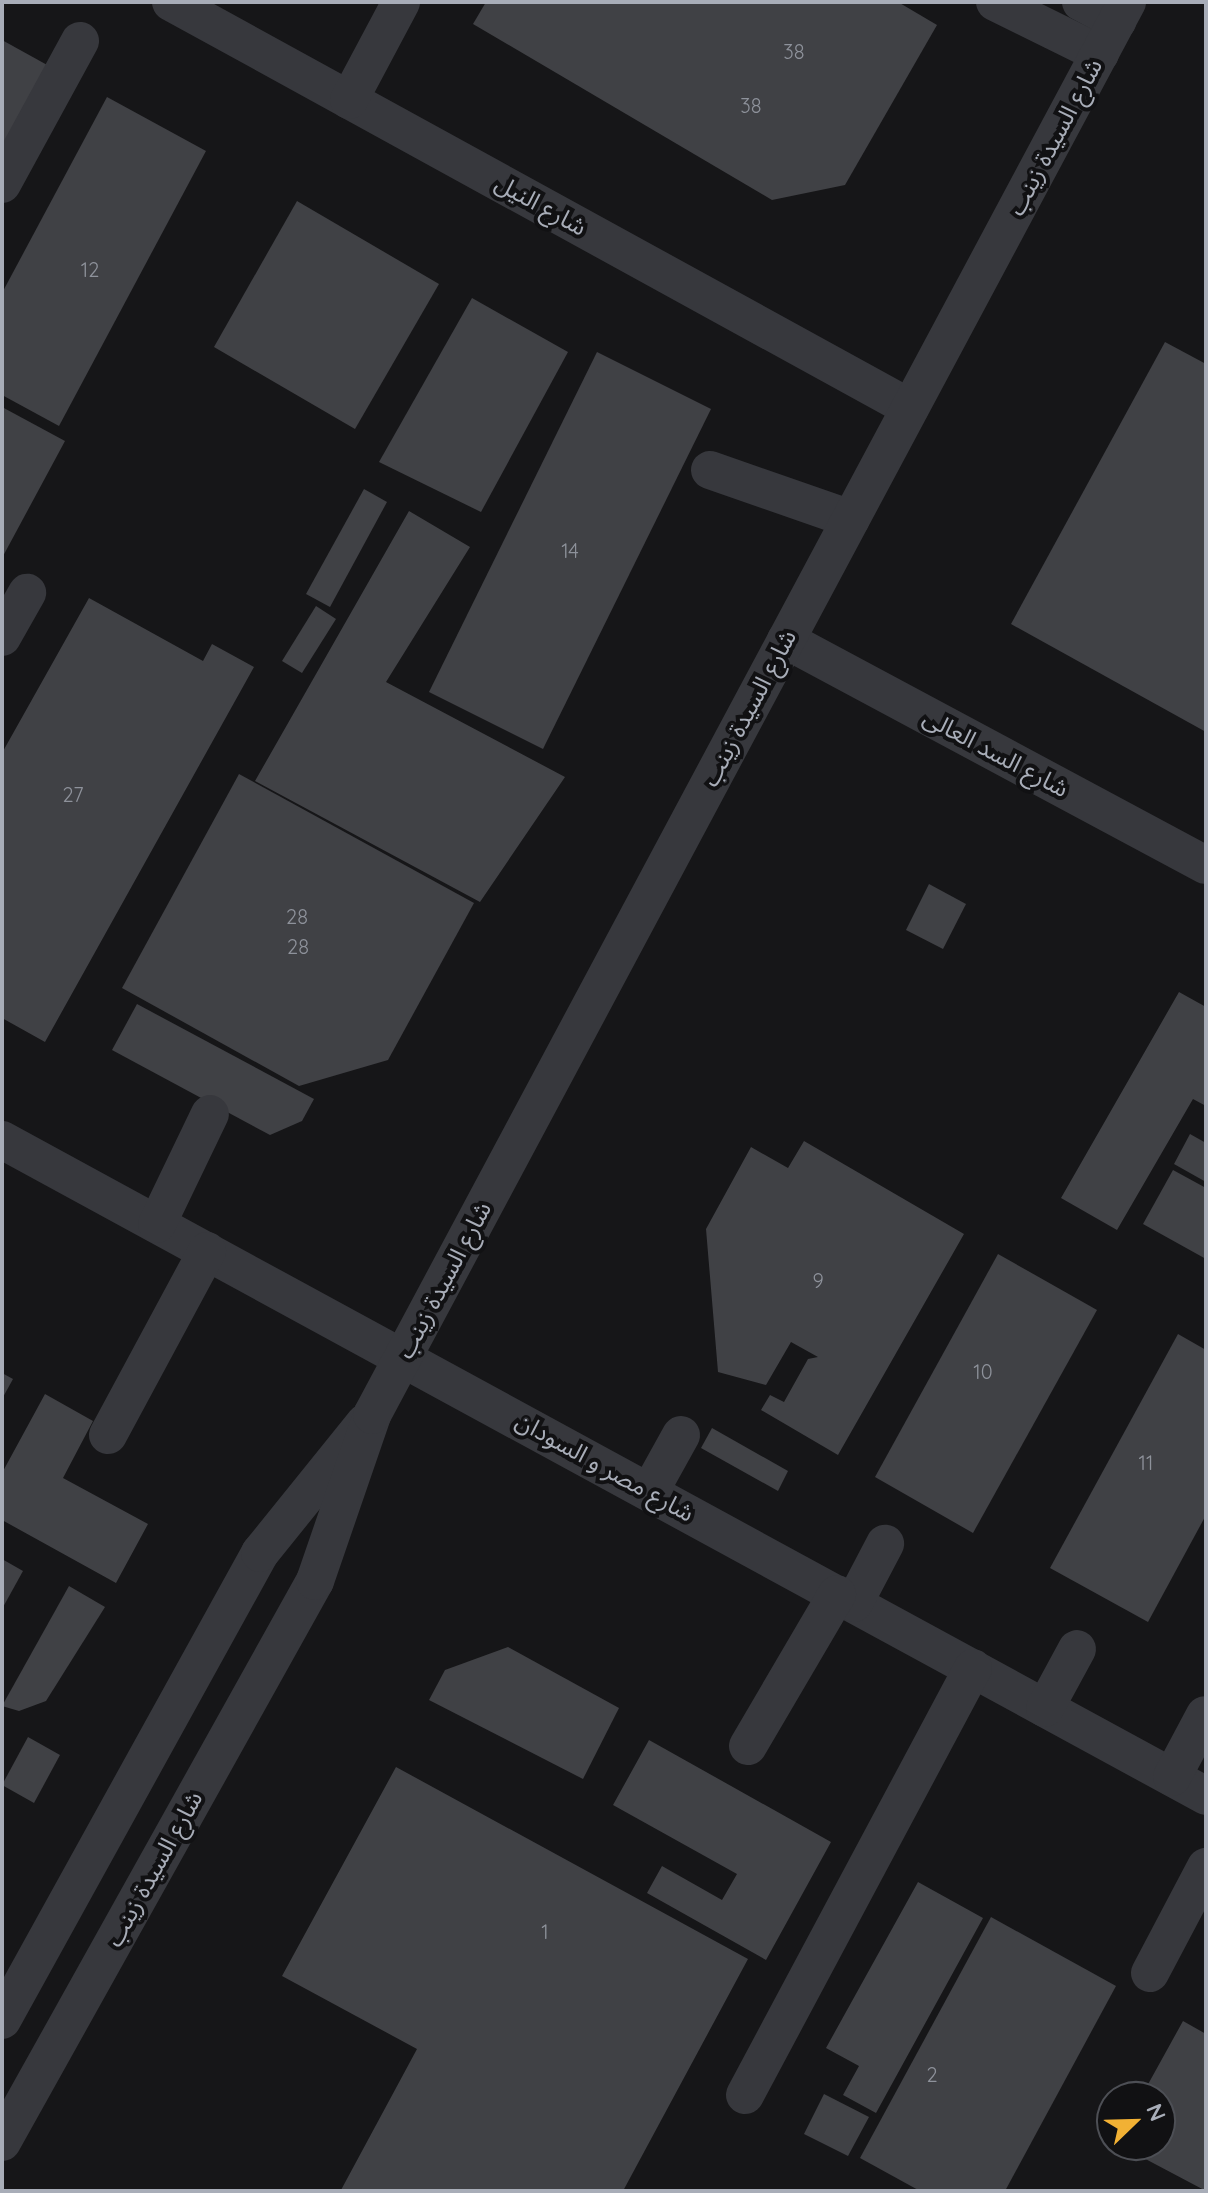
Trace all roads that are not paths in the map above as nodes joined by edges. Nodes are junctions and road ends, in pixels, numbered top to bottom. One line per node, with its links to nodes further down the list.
1 (171, 2): 8 (lane, شارع النيل)
2 (401, 2): 8 (lane)
3 (995, 2): 7 (lane)
4 (1081, 2): 5 (lane)
5 (1122, 11): 7 (lane, شارع السيدة زينب)
6 (80, 41): 9 (lane)
7 (1100, 54): 10 (lane, شارع السيدة زينب)
8 (349, 100): 10 (lane, شارع النيل)
9 (2, 184)
10 (910, 408): 12 (lane, شارع السيدة زينب)
11 (710, 470): 12 (lane)
12 (851, 519): 15 (lane, شارع السيدة زينب)
13 (27, 593): 14 (lane)
14 (2, 637)
15 (786, 640): 16 (lane, شارع السد العالى); 21 (lane, شارع السيدة زينب)
16 (1206, 865)
17 (210, 1114): 19 (lane)
18 (2, 1140): 19 (lane, شارع مصر و السودان)
19 (157, 1224): 20 (lane, شارع مصر و السودان)
20 (207, 1251): 21 (lane, شارع مصر و السودان); 23 (lane)
21 (403, 1357): 22 (lane, شارع السيدة زينب); 25 (lane, شارع مصر و السودان)
22 (372, 1415): 37 (lane, شارع السيدة زينب); 39 (lane, شارع السيدة زينب)
23 (108, 1435)
24 (681, 1435): 25 (lane)
25 (650, 1491): 27 (lane, شارع مصر و السودان)
26 (885, 1544): 27 (lane)
27 (846, 1599): 29 (lane, شارع مصر و السودان); 32 (lane)
28 (1077, 1649): 30 (lane)
29 (973, 1668): 30 (lane, شارع مصر و السودان); 38 (lane)
30 (1045, 1708): 33 (lane, شارع مصر و السودان)
31 (1205, 1715): 33 (lane)
32 (748, 1746)
33 (1172, 1777): 34 (lane, شارع مصر و السودان)
34 (1206, 1796)
35 (1204, 1875): 36 (lane)
36 (1150, 1973)
37 (2, 2020)
38 (745, 2095)
39 (2, 2142)

